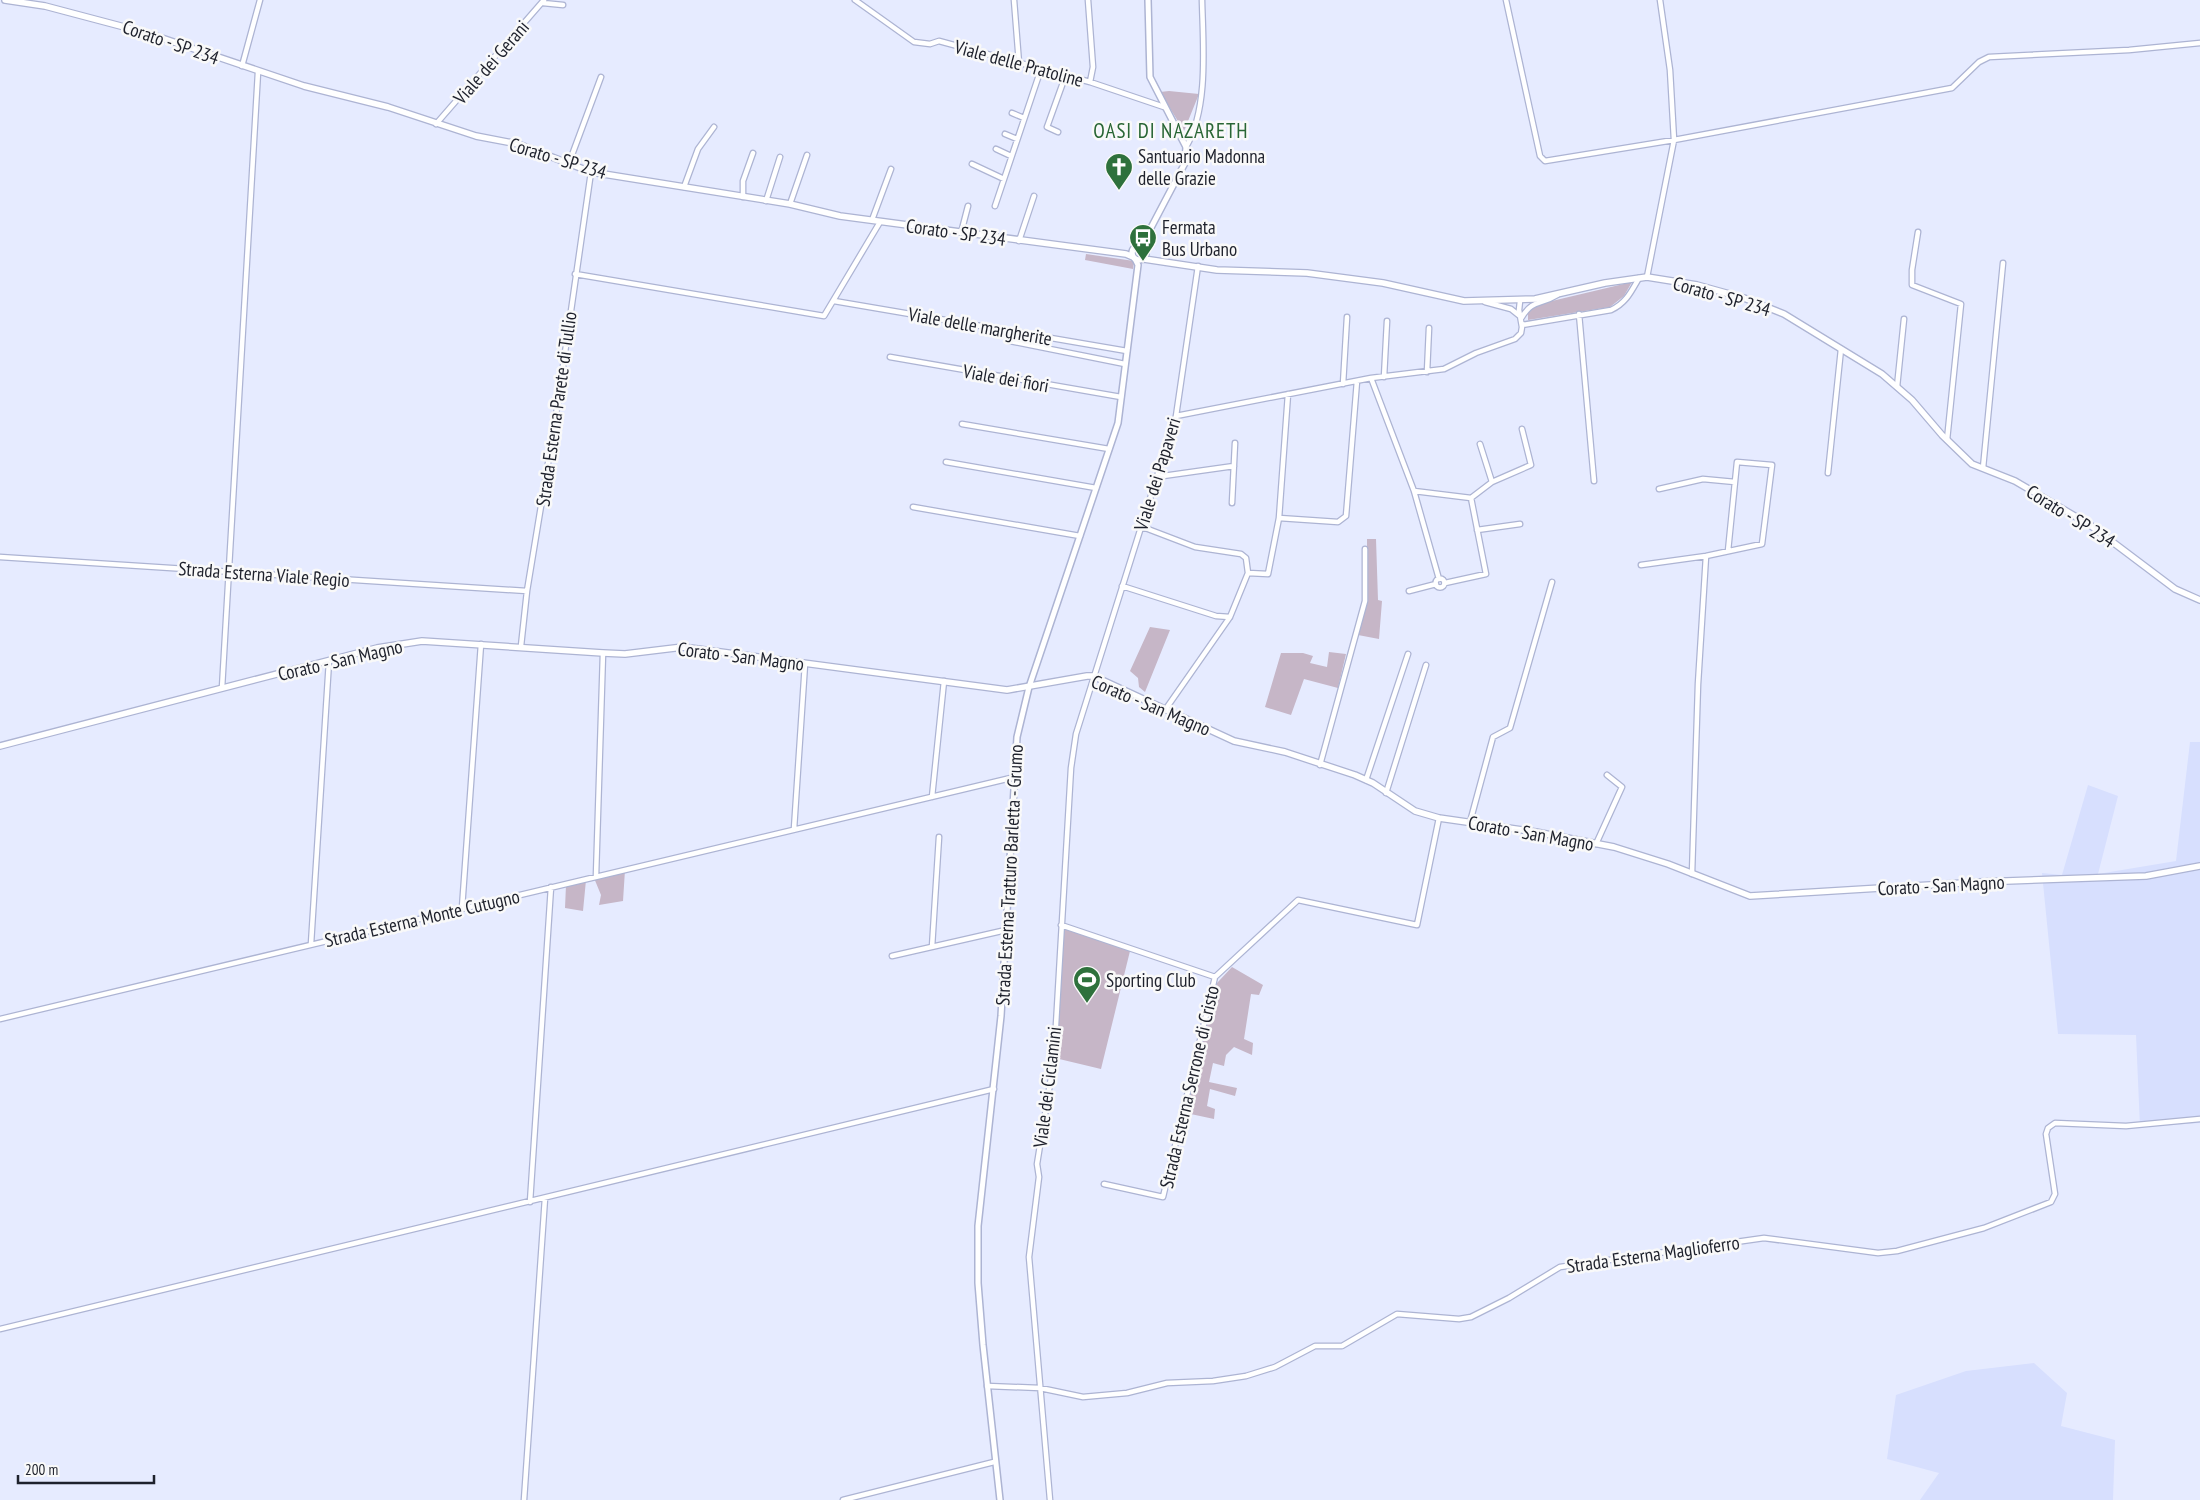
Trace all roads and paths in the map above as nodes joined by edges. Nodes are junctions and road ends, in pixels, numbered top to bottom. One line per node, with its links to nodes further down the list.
1 (5, 0): 14 (main road, Corato - SP 234)
2 (260, 0): 14 (street)
3 (1014, 0): 13 (street)
4 (1088, 0): 19 (street)
5 (1148, 0): 20 (street)
6 (1202, 0): 29 (street)
7 (1506, 0): 28 (street)
8 (1660, 0): 28 (street)
9 (857, 1): 13 (street, Viale delle Pratoline)
10 (543, 2): 11 (street); 23 (street, Viale dei Gerani)
11 (563, 5)
12 (2200, 43): 28 (street)
13 (1019, 63): 15 (street, Viale delle Pratoline)
14 (242, 66): 16 (main road, Corato - SP 234)
15 (1041, 69): 18 (street, Viale delle Pratoline); 22 (street)
16 (258, 72): 23 (main road, Corato - SP 234); 113 (street)
17 (601, 77): 35 (street)
18 (1065, 77): 19 (street, Viale delle Pratoline); 25 (street)
19 (1090, 82): 20 (street, Viale delle Pratoline)
20 (1164, 106): 29 (street)
21 (1012, 113): 22 (street)
22 (1024, 118): 27 (street)
23 (436, 124): 35 (main road, Corato - SP 234)
24 (714, 127): 40 (street)
25 (1058, 132)
26 (1005, 134): 27 (street)
27 (1017, 139): 33 (street)
28 (1674, 140): 56 (street)
29 (1186, 147): 52 (street, Strada Esterna Tratturo Barletta - Grumo)
30 (996, 149): 33 (street)
31 (754, 153): 42 (street)
32 (807, 155): 44 (street)
33 (1011, 156): 39 (street)
34 (780, 157): 43 (street)
35 (569, 163): 38 (main road, Corato - SP 234)
36 (972, 164): 39 (street)
37 (891, 169): 47 (street)
38 (591, 172): 40 (main road, Corato - SP 234); 55 (street, Strada Esterna Parete di Tullio)
39 (1004, 179): 46 (street)
40 (684, 187): 42 (main road, Corato - SP 234)
41 (1034, 196): 51 (street)
42 (743, 197): 43 (main road, Corato - SP 234)
43 (766, 200): 44 (main road, Corato - SP 234)
44 (790, 204): 47 (main road, Corato - SP 234)
45 (968, 206): 50 (street)
46 (995, 206)
47 (872, 220): 48 (main road, Corato - SP 234)
48 (880, 222): 50 (main road, Corato - SP 234); 59 (street)
49 (1918, 232): 85 (street)
50 (961, 233): 51 (main road, Corato - SP 234)
51 (1019, 241): 52 (main road, Corato - SP 234)
52 (1139, 255): 54 (main road, Corato - SP 234); 71 (street, Strada Esterna Tratturo Barletta - Grumo)
53 (2003, 263): 91 (street)
54 (1198, 266): 61 (main road, Corato - SP 234); 82 (street, Viale dei Papaveri)
55 (575, 274): 59 (street); 118 (street, Strada Esterna Parete di Tullio)
56 (1647, 277): 57 (main road, Corato - SP 234); 70 (main road, Corato - SP 234)
57 (1639, 278): 58 (main road, Corato - SP 234); 62 (street)
58 (1558, 294): 60 (main road, Corato - SP 234); 64 (street)
59 (834, 301): 71 (street, Viale delle margherite)
60 (1520, 301): 61 (main road, Corato - SP 234); 64 (street)
61 (1483, 302): 64 (street)
62 (1579, 314): 67 (street); 94 (street)
63 (1347, 317): 78 (street)
64 (1522, 318): 67 (street)
65 (1904, 319): 79 (street)
66 (1387, 321): 75 (street)
67 (1522, 324): 74 (street)
68 (1429, 328): 74 (street)
69 (1010, 341): 73 (street)
70 (1841, 349): 79 (main road, Corato - SP 234); 92 (street)
71 (1127, 351): 73 (street, Strada Esterna Tratturo Barletta - Grumo)
72 (890, 357): 81 (street, Viale dei fiori)
73 (1125, 364): 81 (street, Strada Esterna Tratturo Barletta - Grumo)
74 (1427, 372): 75 (street)
75 (1384, 377): 76 (street)
76 (1371, 378): 77 (street); 99 (street)
77 (1357, 381): 78 (street); 103 (street)
78 (1343, 384): 80 (street)
79 (1897, 387): 85 (main road, Corato - SP 234)
80 (1288, 394): 82 (street); 103 (street)
81 (1121, 397): 88 (street, Strada Esterna Tratturo Barletta - Grumo)
82 (1176, 416): 93 (street, Viale dei Papaveri)
83 (962, 424): 88 (street)
84 (1522, 429): 95 (street)
85 (1946, 440): 91 (main road, Corato - SP 234)
86 (1235, 443): 90 (street)
87 (1480, 444): 95 (street)
88 (1109, 449): 97 (street, Strada Esterna Tratturo Barletta - Grumo)
89 (946, 462): 97 (street)
90 (1234, 466): 93 (street); 101 (street)
91 (1983, 468): 120 (main road, Corato - SP 234)
92 (1828, 473)
93 (1156, 476): 105 (street, Viale dei Papaveri)
94 (1594, 481)
95 (1492, 482): 100 (street)
96 (1735, 482): 98 (street); 109 (street); 109 (street)
97 (1096, 488): 107 (street, Strada Esterna Tratturo Barletta - Grumo)
98 (1659, 489)
99 (1414, 491): 100 (street); 115 (street)
100 (1471, 498): 106 (street)
101 (1232, 503)
102 (913, 507): 107 (street)
103 (1279, 518): 114 (street)
104 (1520, 524): 106 (street)
105 (1140, 526): 114 (street); 117 (street, Viale dei Papaveri)
106 (1477, 530): 115 (street)
107 (1080, 536): 131 (street, Strada Esterna Tratturo Barletta - Grumo)
108 (1365, 549): 135 (street)
109 (1728, 551): 110 (street)
110 (1706, 556): 112 (street); 147 (street)
111 (0, 557): 113 (street, Strada Esterna Viale Regio)
112 (1641, 565)
113 (228, 571): 118 (street, Strada Esterna Viale Regio); 132 (street)
114 (1248, 573): 121 (street)
115 (1438, 582): 119 (street)
116 (1552, 582): 142 (street)
117 (1122, 586): 121 (street); 129 (street, Viale dei Papaveri)
118 (527, 591): 123 (street, Strada Esterna Parete di Tullio)
119 (1408, 591)
120 (2200, 600)
121 (1230, 617): 133 (street)
122 (481, 644): 123 (main road, Corato - San Magno); 126 (main road, Corato - San Magno); 150 (street)
123 (521, 646): 124 (main road, Corato - San Magno)
124 (603, 654): 127 (main road, Corato - San Magno); 148 (street)
125 (1408, 654): 138 (street)
126 (329, 661): 132 (main road, Corato - San Magno); 153 (street)
127 (805, 664): 130 (main road, Corato - San Magno); 143 (street)
128 (1426, 665): 139 (street)
129 (1093, 676): 131 (main road, Corato - San Magno); 133 (main road, Corato - San Magno); 151 (street, Viale dei Ciclamini)
130 (944, 681): 131 (main road, Corato - San Magno); 140 (street)
131 (1029, 687): 137 (street, Strada Esterna Tratturo Barletta - Grumo)
132 (222, 688): 134 (main road, Corato - San Magno)
133 (1165, 710): 135 (main road, Corato - San Magno)
134 (0, 746)
135 (1320, 765): 138 (main road, Corato - San Magno)
136 (1607, 775): 145 (street)
137 (1015, 777): 140 (street, Strada Esterna Monte Cutugno); 152 (street, Strada Esterna Tratturo Barletta - Grumo)
138 (1366, 780): 139 (main road, Corato - San Magno)
139 (1386, 793): 141 (main road, Corato - San Magno)
140 (932, 797): 143 (street, Strada Esterna Monte Cutugno)
141 (1439, 818): 142 (main road, Corato - San Magno); 156 (street, Strada Esterna Serrone di Cristo)
142 (1470, 822): 145 (main road, Corato - San Magno)
143 (794, 829): 148 (street, Strada Esterna Monte Cutugno)
144 (939, 837): 154 (street)
145 (1596, 844): 147 (main road, Corato - San Magno)
146 (2200, 866): 147 (main road, Corato - San Magno)
147 (1692, 874)
148 (596, 876): 149 (street, Strada Esterna Monte Cutugno)
149 (551, 887): 150 (street, Strada Esterna Monte Cutugno); 162 (street)
150 (462, 908): 153 (street, Strada Esterna Monte Cutugno)
151 (1061, 925): 156 (street, Strada Esterna Serrone di Cristo); 165 (street, Viale dei Ciclamini)
152 (1006, 930): 154 (street); 158 (street, Strada Esterna Tratturo Barletta - Grumo)
153 (311, 944): 157 (street, Strada Esterna Monte Cutugno)
154 (932, 946): 155 (street)
155 (892, 956)
156 (1215, 977): 160 (street, Strada Esterna Serrone di Cristo)
157 (0, 1018)
158 (994, 1089): 161 (street); 164 (street, Strada Esterna Tratturo Barletta - Grumo)
159 (2200, 1119): 165 (street, Strada Esterna Maglioferro)
160 (1104, 1184)
161 (545, 1198): 162 (street); 167 (street)
162 (530, 1202): 163 (street)
163 (0, 1329)
164 (987, 1386): 165 (street, Strada Esterna Maglioferro); 166 (street, Strada Esterna Tratturo Barletta - Grumo)
165 (1040, 1388): 170 (street, Viale dei Ciclamini)
166 (994, 1462): 168 (street); 169 (street, Strada Esterna Tratturo Barletta - Grumo)
167 (524, 1500)
168 (842, 1500)
169 (1000, 1500)
170 (1050, 1500)

